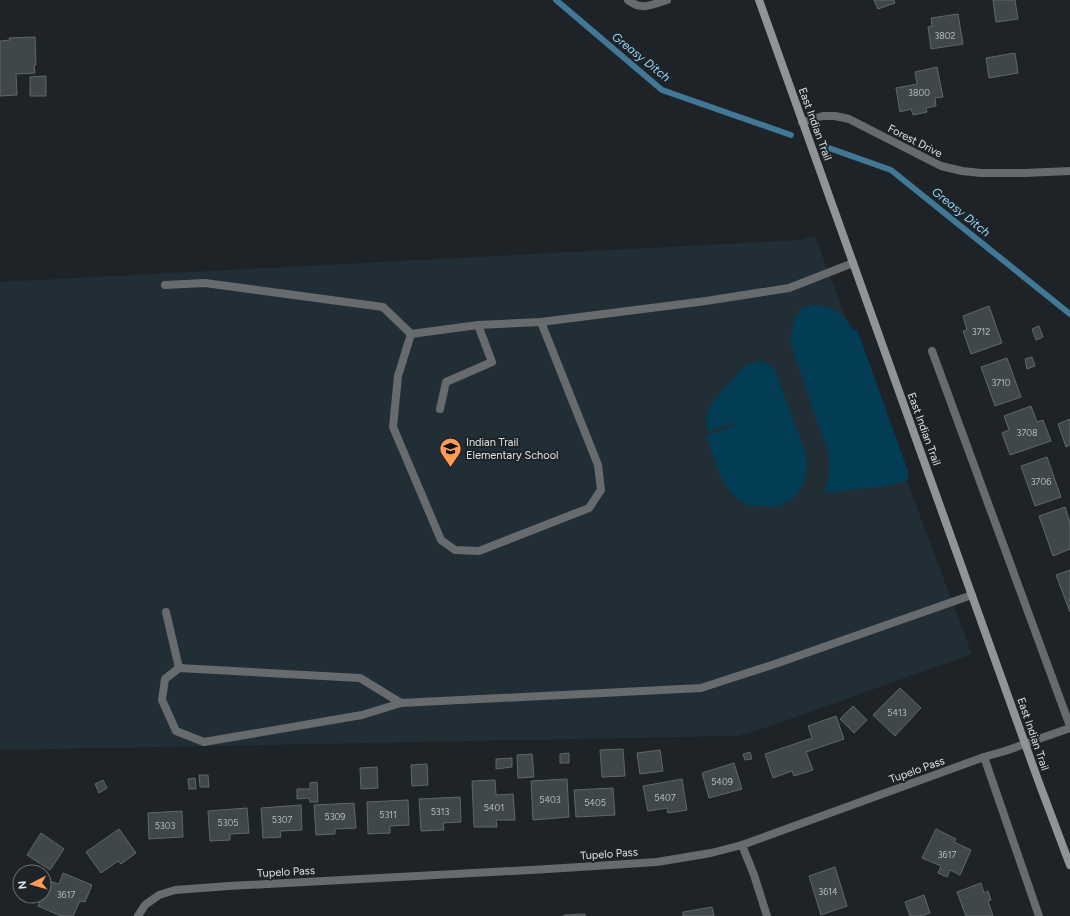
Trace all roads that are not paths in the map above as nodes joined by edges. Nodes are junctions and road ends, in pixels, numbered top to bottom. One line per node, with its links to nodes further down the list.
1 (628, 0): 2 (street)
2 (666, 0)
3 (759, 0): 4 (main road, East Indian Trail)
4 (802, 122): 5 (street, Forest Drive); 6 (main road, East Indian Trail)
5 (1070, 171)
6 (853, 263): 8 (street); 13 (main road, East Indian Trail)
7 (165, 285): 10 (street)
8 (541, 322): 9 (street); 10 (street)
9 (478, 326): 10 (street); 12 (street)
10 (411, 334)
11 (932, 351): 17 (street)
12 (440, 409)
13 (972, 595): 16 (street); 18 (main road, East Indian Trail)
14 (166, 612): 15 (street)
15 (179, 668): 16 (street); 16 (street)
16 (401, 703)
17 (1070, 727): 18 (street, Tupelo Pass)
18 (1026, 744): 19 (street, Tupelo Pass); 21 (main road, East Indian Trail)
19 (984, 757): 20 (street, Tupelo Pass); 24 (street)
20 (742, 845): 22 (street, Tupelo Pass); 23 (street)
21 (1070, 865)
22 (138, 916)
23 (767, 916)
24 (1039, 916)

